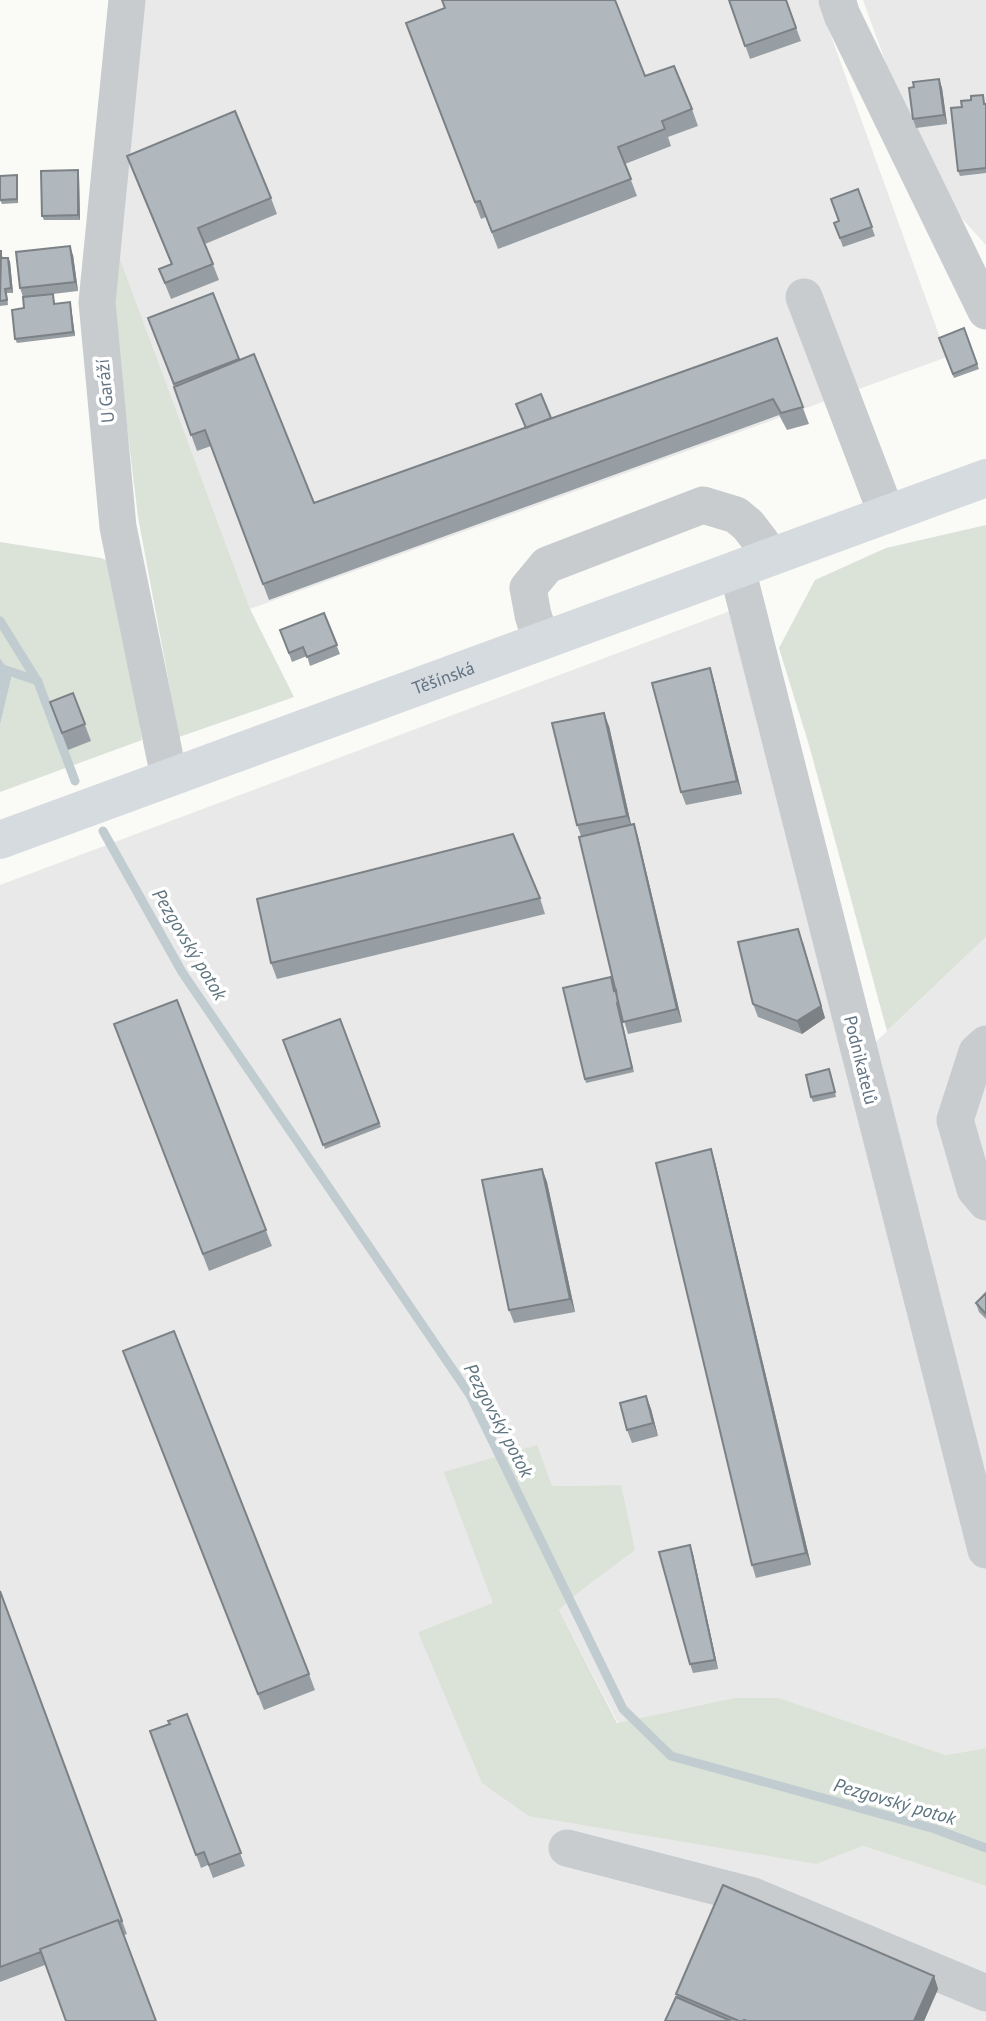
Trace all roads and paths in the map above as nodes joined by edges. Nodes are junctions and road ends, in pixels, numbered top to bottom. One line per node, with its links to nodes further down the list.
1 (127, 0): 9 (street, U Garáží)
2 (837, 0): 4 (street)
3 (804, 297): 6 (street)
4 (986, 311)
5 (986, 478): 6 (main road, Těšínská)
6 (887, 515): 7 (main road, Těšínská)
7 (754, 563): 8 (main road, Těšínská); 8 (street); 13 (street, Podnikatelů)
8 (541, 640): 9 (main road, Těšínská)
9 (169, 777): 10 (main road, Těšínská)
10 (0, 840)
11 (986, 1044): 12 (street)
12 (986, 1202)
13 (974, 1460): 14 (street, Podnikatelů)
14 (986, 1550)
15 (567, 1848): 16 (street)
16 (986, 1993)

